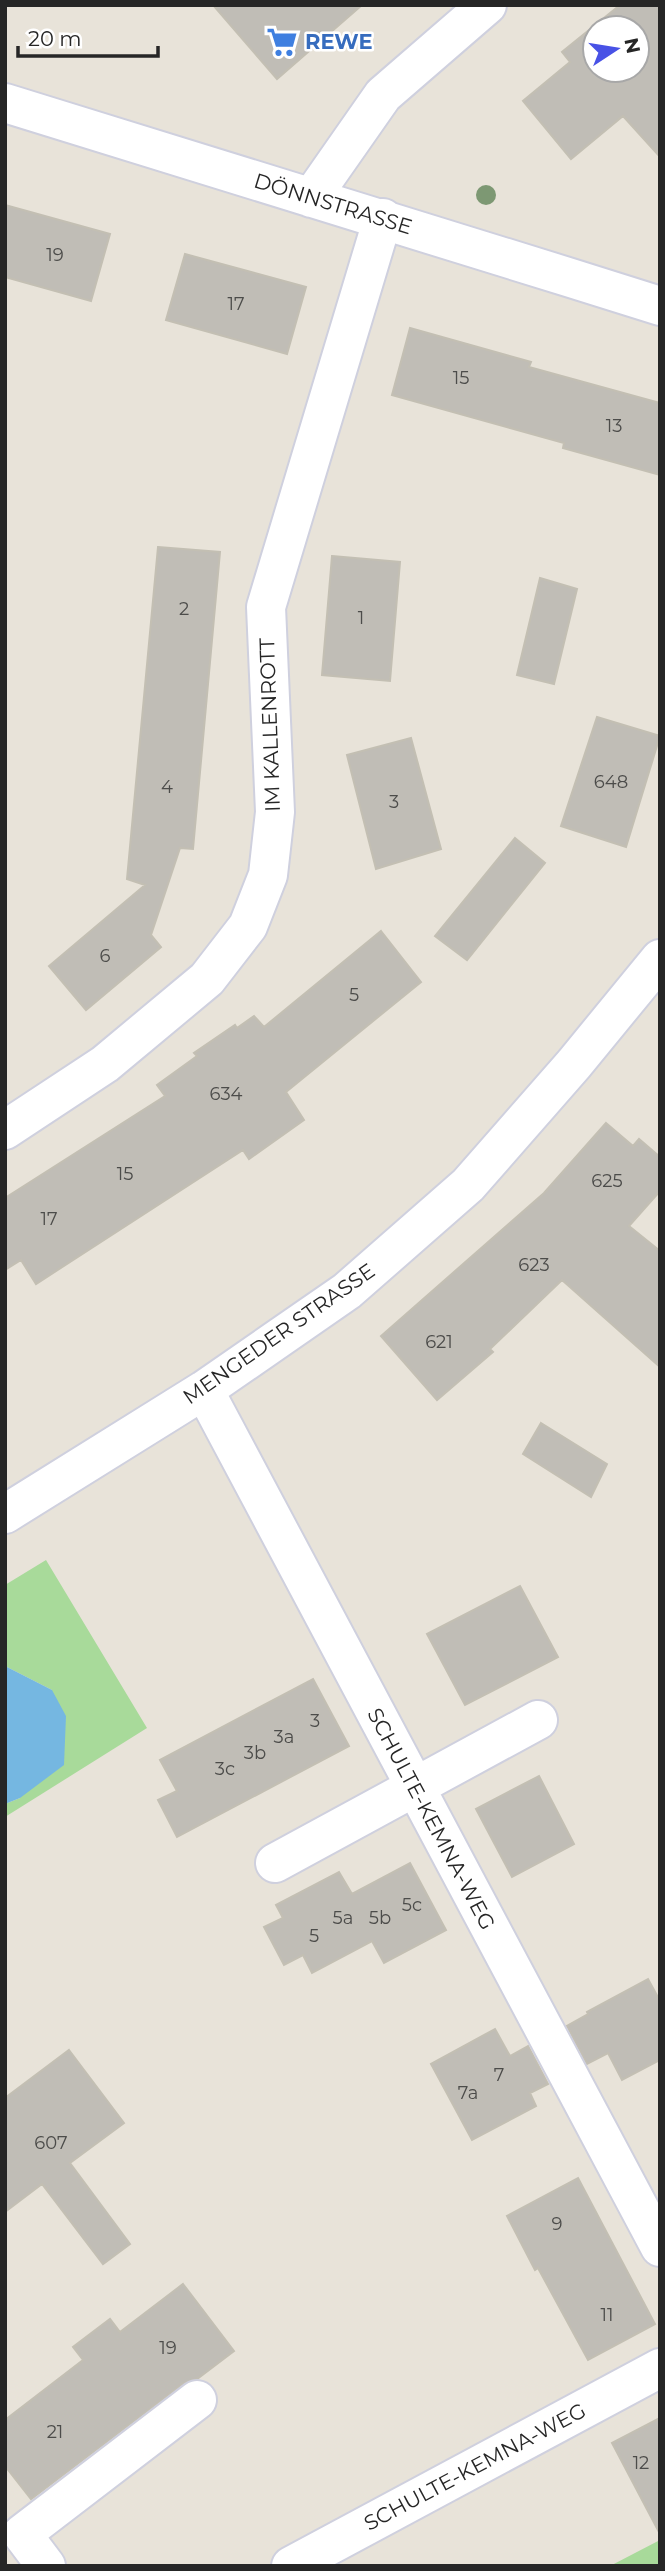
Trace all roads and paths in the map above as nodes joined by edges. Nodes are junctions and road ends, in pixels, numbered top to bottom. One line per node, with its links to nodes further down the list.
1 (486, 5): 3 (street)
2 (5, 103): 3 (street, DÖNNSTRASSE)
3 (311, 198): 4 (street, DÖNNSTRASSE)
4 (383, 218): 5 (street, DÖNNSTRASSE); 7 (street, IM KALLENROTT)
5 (660, 306)
6 (660, 959): 8 (street, MENGEDER STRASSE)
7 (5, 1130)
8 (204, 1390): 9 (street, MENGEDER STRASSE); 11 (street, SCHULTE-KEMNA-WEG)
9 (5, 1514)
10 (538, 1720): 11 (street)
11 (414, 1787): 12 (street); 13 (street, SCHULTE-KEMNA-WEG)
12 (275, 1863)
13 (660, 2247)
14 (660, 2368): 17 (street, SCHULTE-KEMNA-WEG)
15 (197, 2400): 16 (street)
16 (46, 2566)
17 (291, 2566)

